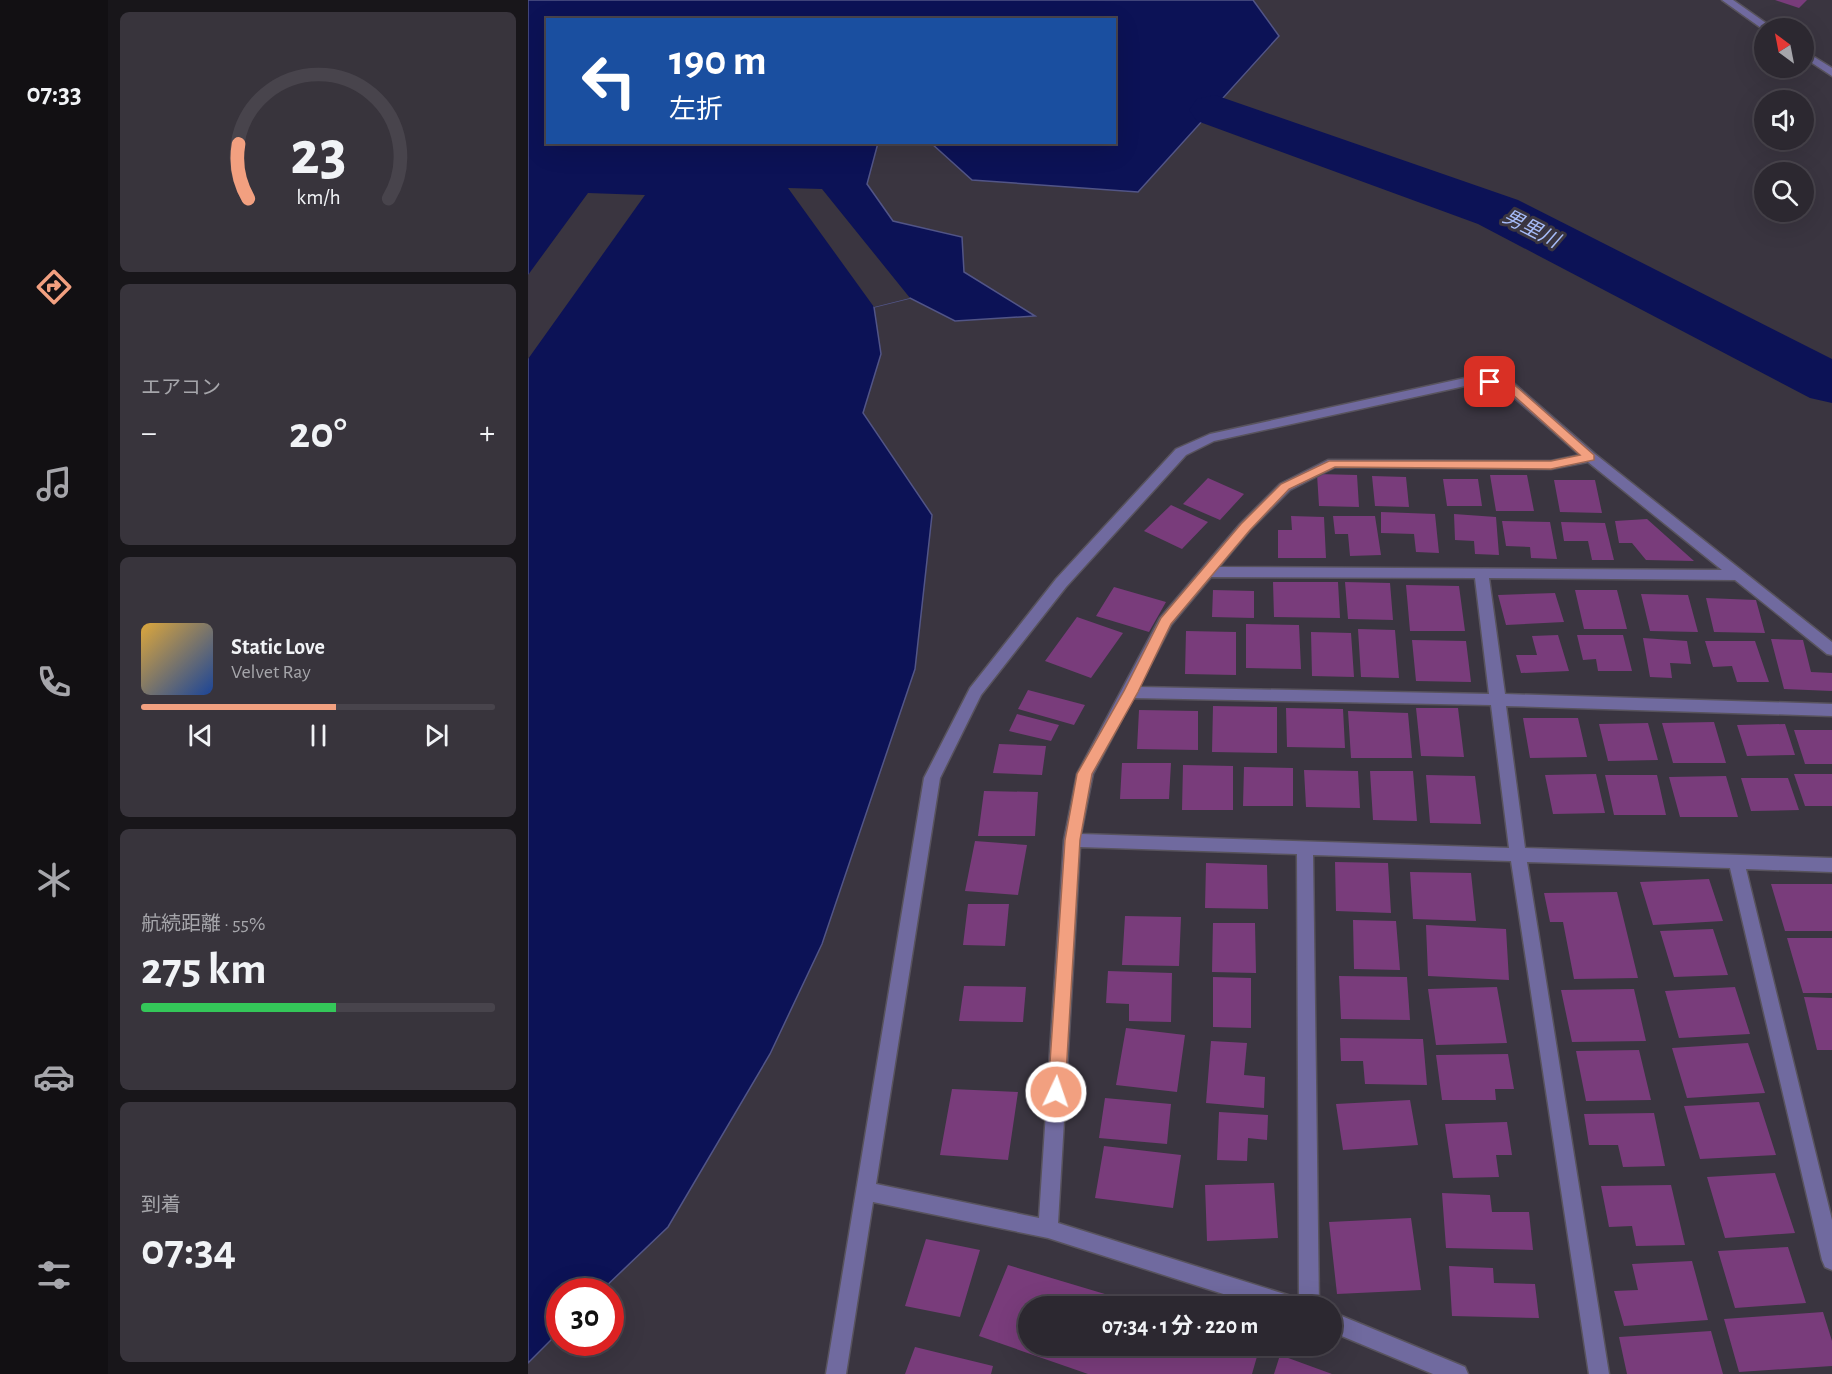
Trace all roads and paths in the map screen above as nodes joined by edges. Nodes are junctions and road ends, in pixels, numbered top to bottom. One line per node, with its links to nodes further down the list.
1 (1727, 0): 2 (street)
2 (1754, 18)
3 (1814, 61): 4 (street)
4 (1832, 73)
5 (1590, 457): 6 (street); 8 (street); 18 (street)
6 (1208, 572): 7 (street); 10 (street)
7 (1481, 573): 8 (street); 11 (street)
8 (1737, 575): 9 (street)
9 (1832, 650)
10 (1131, 692): 11 (street); 13 (street)
11 (1497, 700): 12 (street); 15 (street)
12 (1832, 710)
13 (1072, 840): 14 (street); 19 (street)
14 (1305, 847): 15 (street); 22 (street)
15 (1518, 854): 16 (street); 26 (street)
16 (1736, 861): 17 (street); 20 (street)
17 (1832, 865)
18 (866, 1191): 19 (street); 24 (street)
19 (1048, 1229): 21 (street)
20 (1832, 1260)
21 (1259, 1296)
22 (1309, 1296)
23 (1342, 1326): 25 (street)
24 (836, 1374)
25 (1458, 1374)
26 (1599, 1374)

